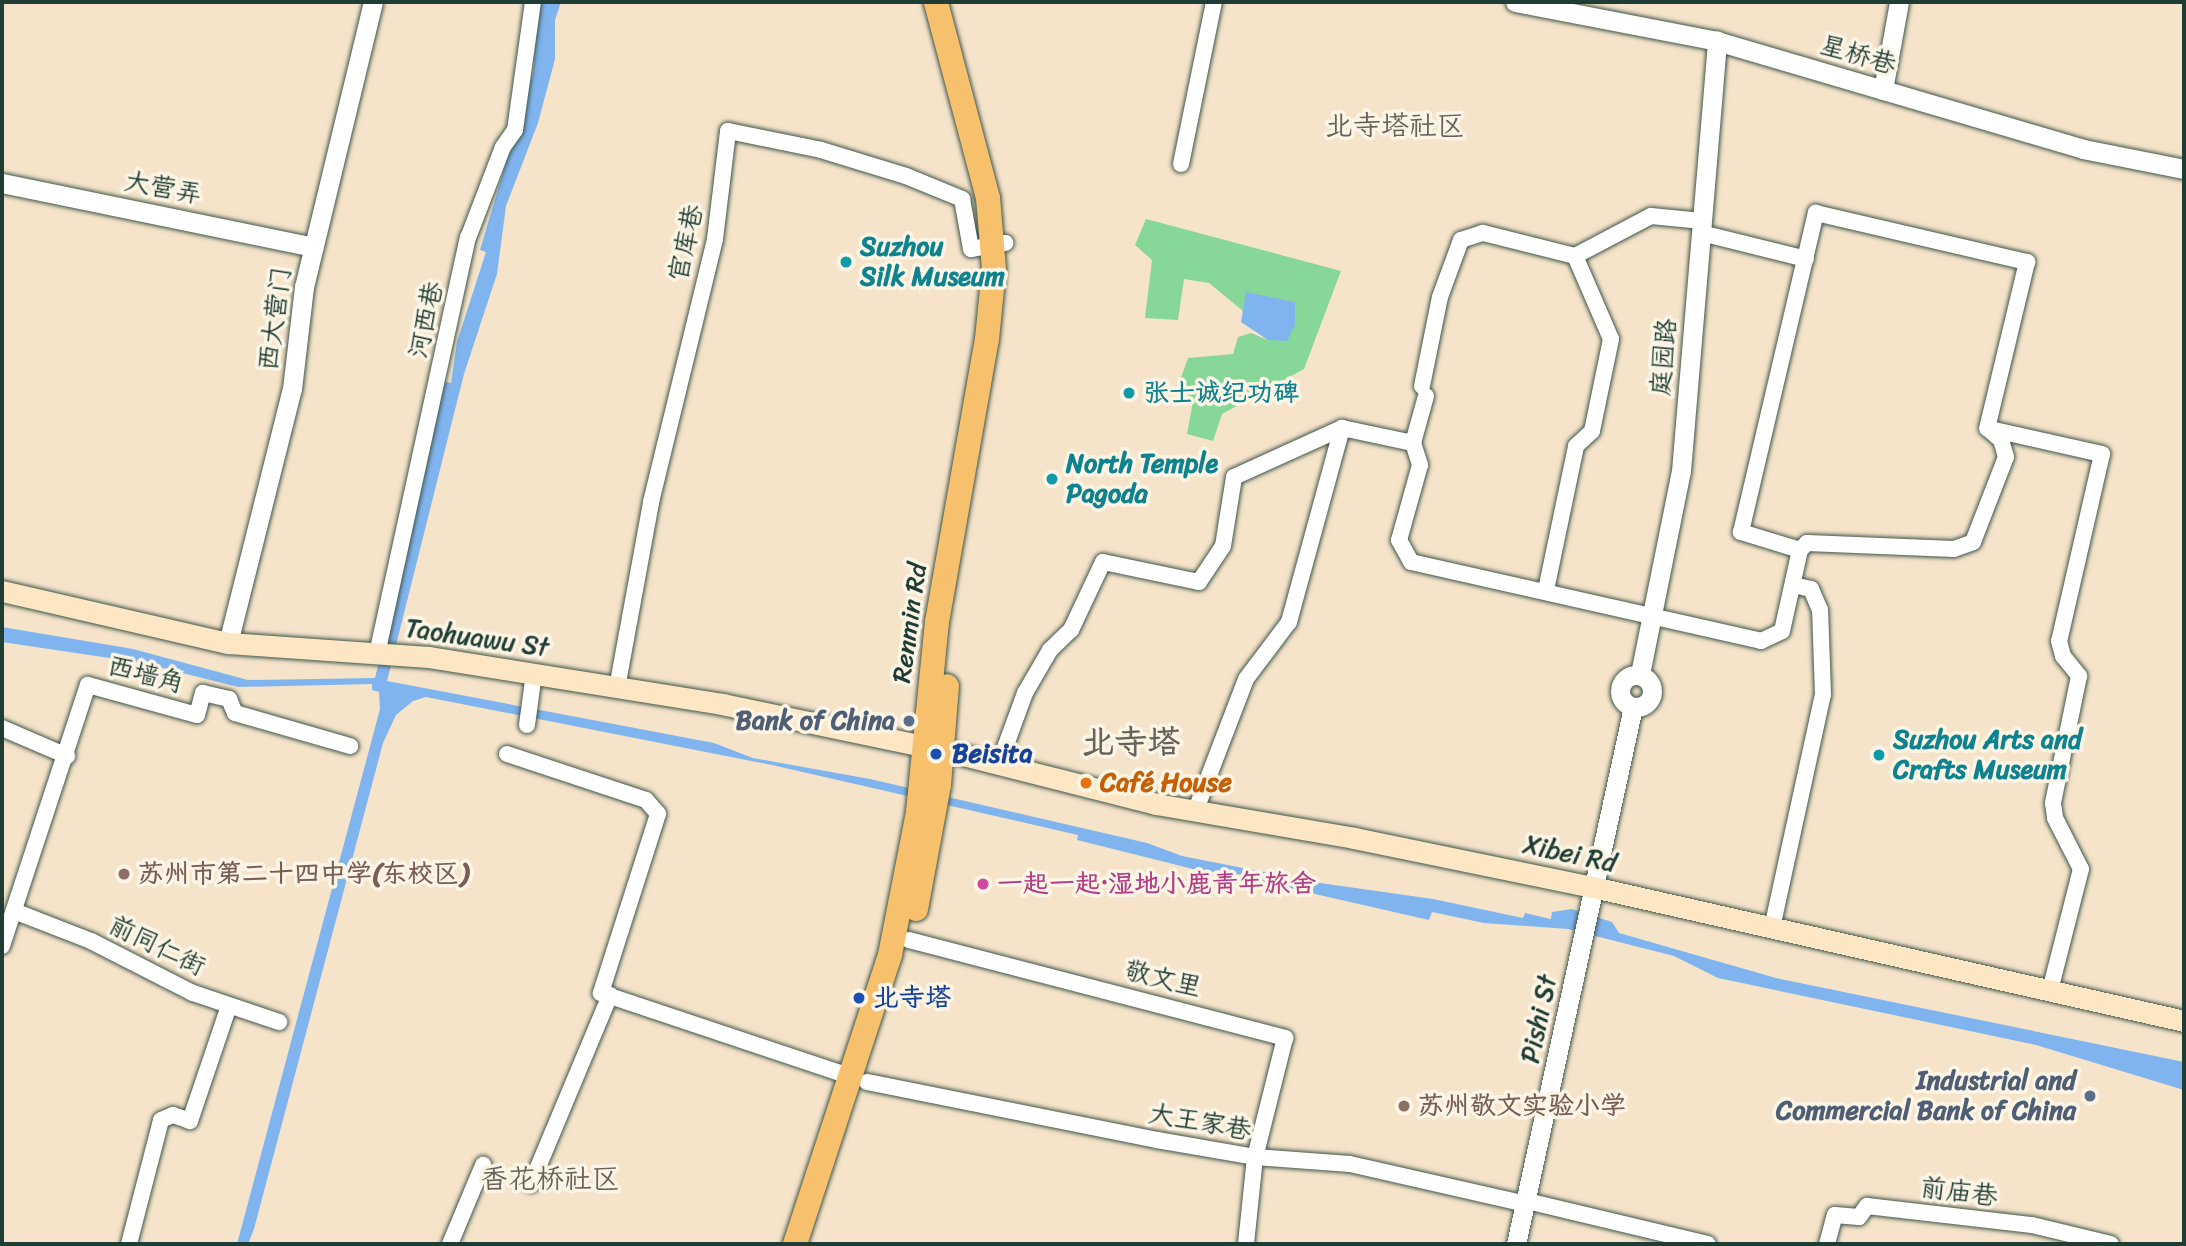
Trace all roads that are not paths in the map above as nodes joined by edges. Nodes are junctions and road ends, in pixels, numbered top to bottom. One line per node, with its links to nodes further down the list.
1 (373, 2): 15 (street, 西大营门)
2 (533, 2): 27 (street, 河西巷)
3 (936, 2): 14 (main road, Renmin Rd)
4 (952, 2): 14 (main road, Renmin Rd)
5 (1214, 2): 10 (street)
6 (1515, 2): 8 (street, 星桥巷)
7 (1899, 2): 9 (street)
8 (1717, 41): 9 (street, 星桥巷); 13 (street, 庭园路)
9 (1883, 90): 11 (street, 星桥巷)
10 (1181, 164)
11 (2184, 169)
12 (2, 183): 15 (street, 大营弄)
13 (1701, 227): 16 (street); 17 (street); 25 (street, 庭园路)
14 (999, 244): 29 (street, 官库巷); 33 (main road, Renmin Rd)
15 (314, 247): 26 (street, 西大营门)
16 (1575, 256): 20 (street); 23 (street)
17 (1806, 259): 19 (street); 21 (street)
18 (1342, 428): 20 (street); 36 (street); 37 (street)
19 (1987, 428): 21 (street); 44 (street)
20 (1413, 443): 23 (street)
21 (1800, 550): 22 (street)
22 (1793, 585): 25 (street); 41 (street)
23 (1546, 590): 25 (street)
24 (2, 592): 26 (main road, Taohuawu St)
25 (1653, 617): 39 (street, 庭园路)
26 (228, 643): 27 (main road, Taohuawu St)
27 (384, 654): 28 (main road, Taohuawu St)
28 (534, 673): 29 (main road, Taohuawu St); 30 (street)
29 (617, 688): 33 (main road, Taohuawu St)
30 (527, 725)
31 (2, 728): 35 (street)
32 (350, 746): 35 (street, 西墙角)
33 (934, 748): 36 (main road, Xibei Rd); 38 (main road, Renmin Rd)
34 (507, 754): 45 (street)
35 (67, 756): 40 (street, 西墙角)
36 (999, 764): 37 (main road, Xibei Rd)
37 (1195, 812): 39 (main road, Xibei Rd)
38 (926, 813): 42 (main road, Renmin Rd); 49 (main road, Renmin Rd)
39 (1593, 887): 41 (main road, Xibei Rd); 53 (street, Pishi St)
40 (14, 911): 43 (street, 西墙角); 46 (street, 前同仁街)
41 (1772, 928): 44 (main road, Xibei Rd)
42 (909, 940): 49 (main road, Renmin Rd); 50 (street, 敬文里)
43 (2, 946)
44 (2050, 991): 47 (main road, Xibei Rd)
45 (610, 995): 49 (street, 大王家巷); 52 (street)
46 (229, 1006): 48 (street, 前同仁街); 54 (street)
47 (2184, 1021)
48 (279, 1022)
49 (860, 1080): 50 (street, 大王家巷); 56 (main road, Renmin Rd); 57 (main road, Renmin Rd)
50 (1255, 1157): 53 (street, 大王家巷); 58 (street)
51 (483, 1165): 55 (street)
52 (531, 1184)
53 (1526, 1202): 59 (street, Pishi St); 60 (street)
54 (129, 1244)
55 (450, 1244)
56 (795, 1244)
57 (813, 1244)
58 (1246, 1244)
59 (1516, 1244)
60 (1709, 1244)
61 (1827, 1244): 62 (street, 前庙巷)
62 (2111, 1244)

